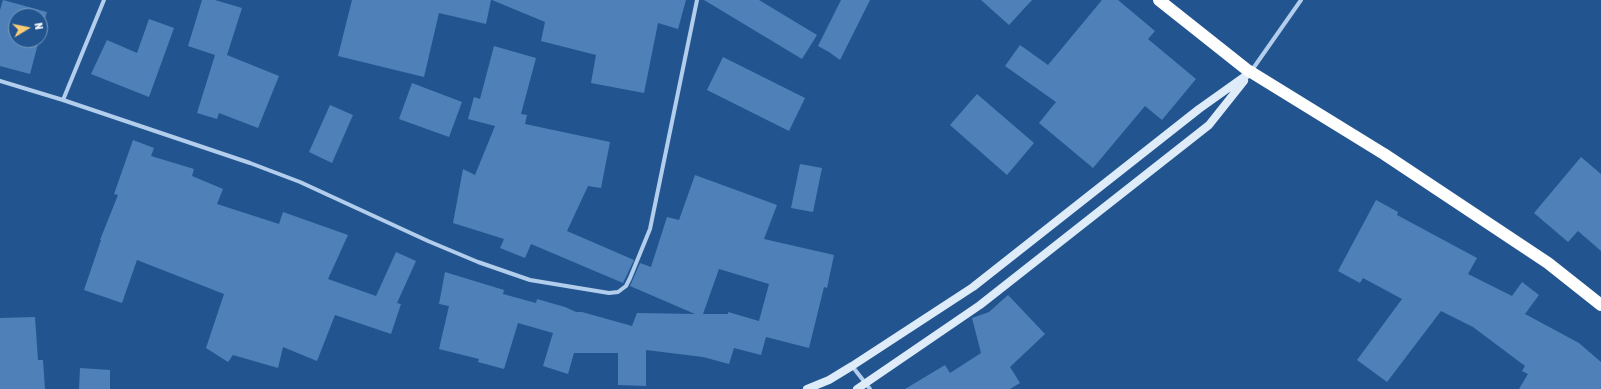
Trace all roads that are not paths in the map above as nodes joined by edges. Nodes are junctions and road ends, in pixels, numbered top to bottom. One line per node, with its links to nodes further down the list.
1 (104, 0): 7 (street)
2 (697, 0): 7 (street)
3 (1159, 0): 5 (highway)
4 (1301, 0): 5 (street)
5 (1251, 72): 8 (highway); 9 (street); 10 (street)
6 (0, 81): 7 (street)
7 (63, 100)
8 (1601, 305)
9 (852, 366): 10 (street); 11 (street)
10 (868, 387): 12 (street)
11 (807, 389)
12 (857, 389)

